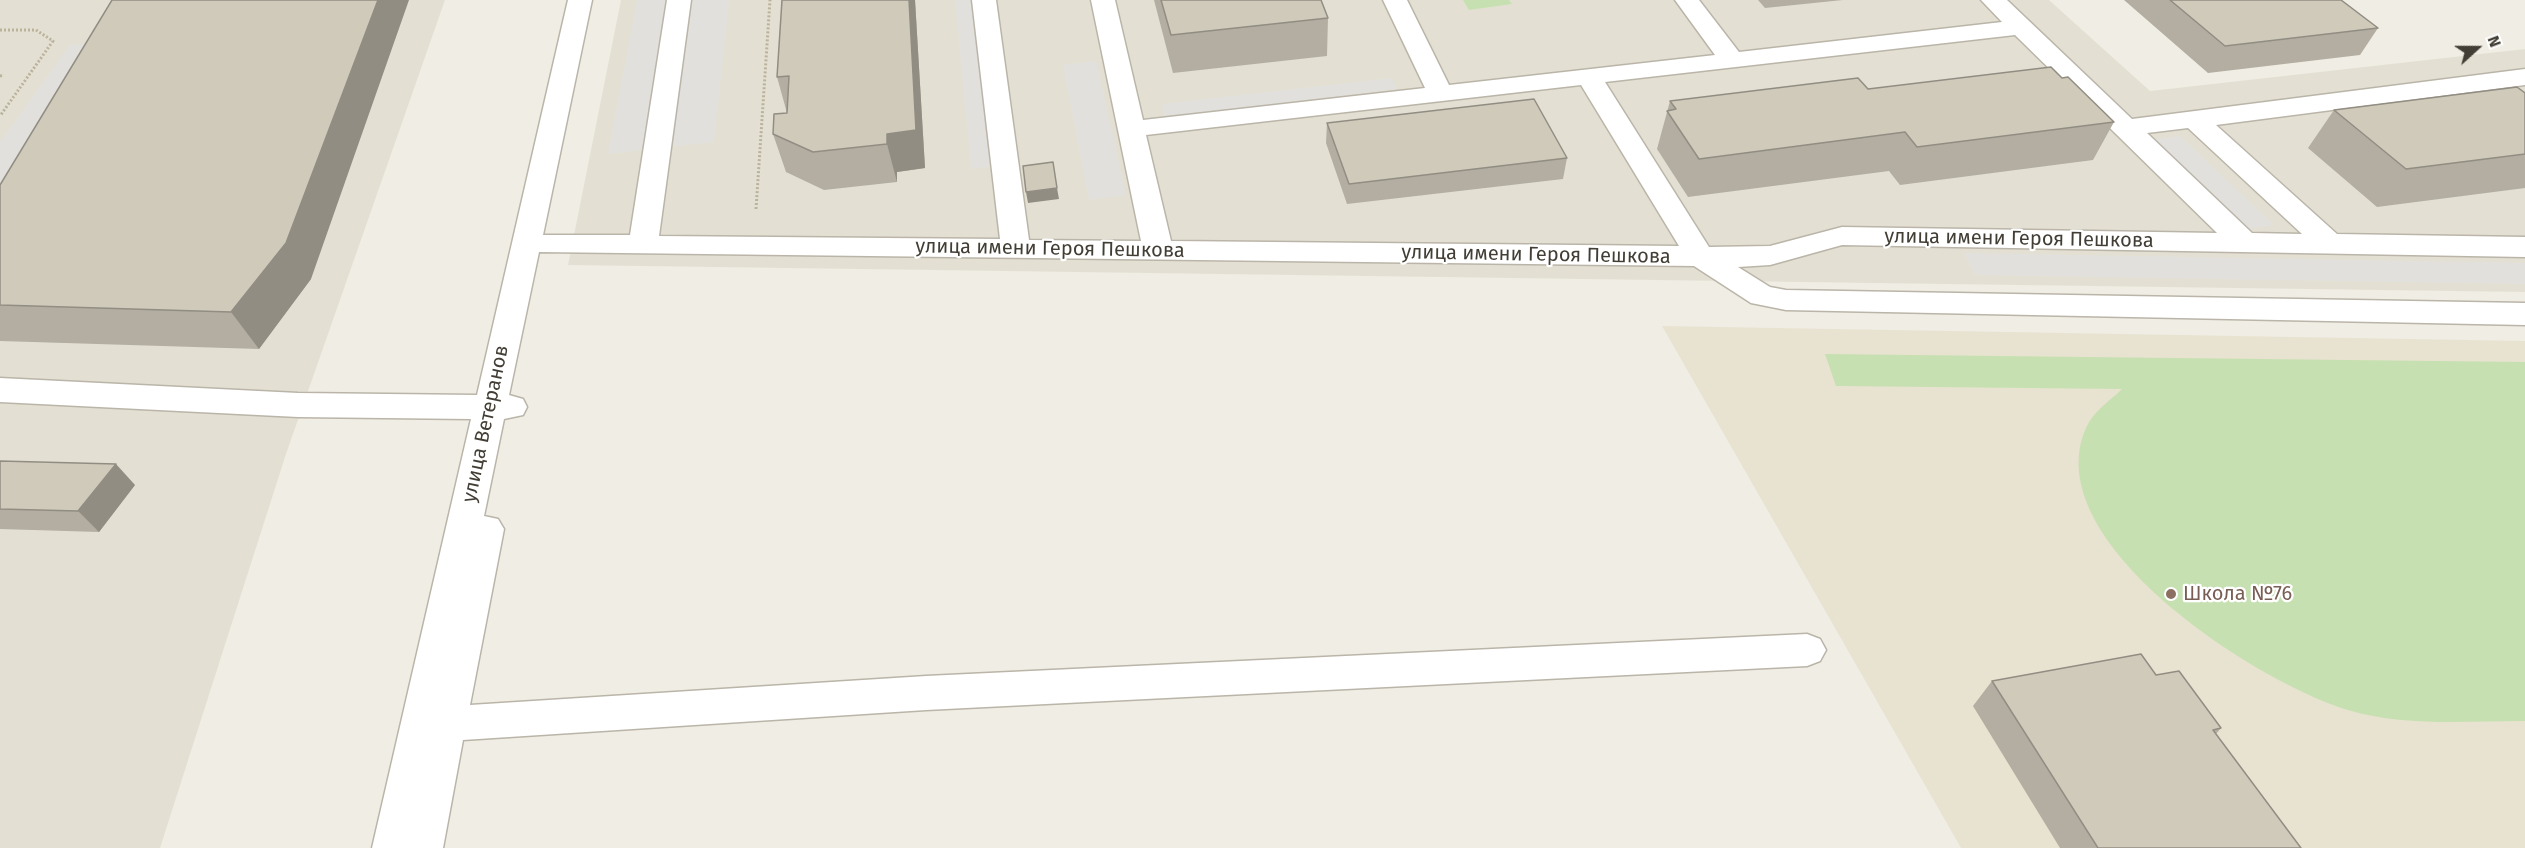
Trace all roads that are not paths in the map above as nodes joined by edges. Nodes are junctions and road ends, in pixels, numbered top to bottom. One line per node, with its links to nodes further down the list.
1 (580, 0): 27 (street, улица Ветеранов)
2 (596, 0): 18 (street, улица Ветеранов)
3 (679, 0): 20 (street)
4 (984, 0): 22 (street)
5 (1103, 0): 16 (street)
6 (1395, 0): 13 (street)
7 (1687, 0): 10 (street)
8 (1993, 0): 9 (street)
9 (2021, 27): 10 (street); 15 (street)
10 (1732, 60): 11 (street)
11 (1588, 77): 13 (street); 24 (street)
12 (2525, 77): 14 (street)
13 (1441, 94): 16 (street)
14 (2195, 120): 15 (street); 19 (street)
15 (2127, 128): 17 (street)
16 (1131, 129): 23 (street)
17 (2245, 243): 19 (street, улица имени Героя Пешкова); 24 (street, улица имени Героя Пешкова)
18 (543, 244): 20 (street, улица имени Героя Пешкова); 27 (street, улица Ветеранов)
19 (2330, 244): 21 (street, улица имени Героя Пешкова)
20 (643, 245): 22 (street, улица имени Героя Пешкова)
21 (2525, 248)
22 (1016, 249): 23 (street, улица имени Героя Пешкова)
23 (1158, 250): 24 (street, улица имени Героя Пешкова)
24 (1700, 256): 25 (street)
25 (2525, 314)
26 (0, 390): 27 (street)
27 (500, 407): 29 (street, улица Ветеранов); 30 (street, улица Ветеранов)
28 (1807, 650): 29 (street)
29 (447, 724): 31 (street, улица Ветеранов)
30 (393, 848)
31 (422, 848)

